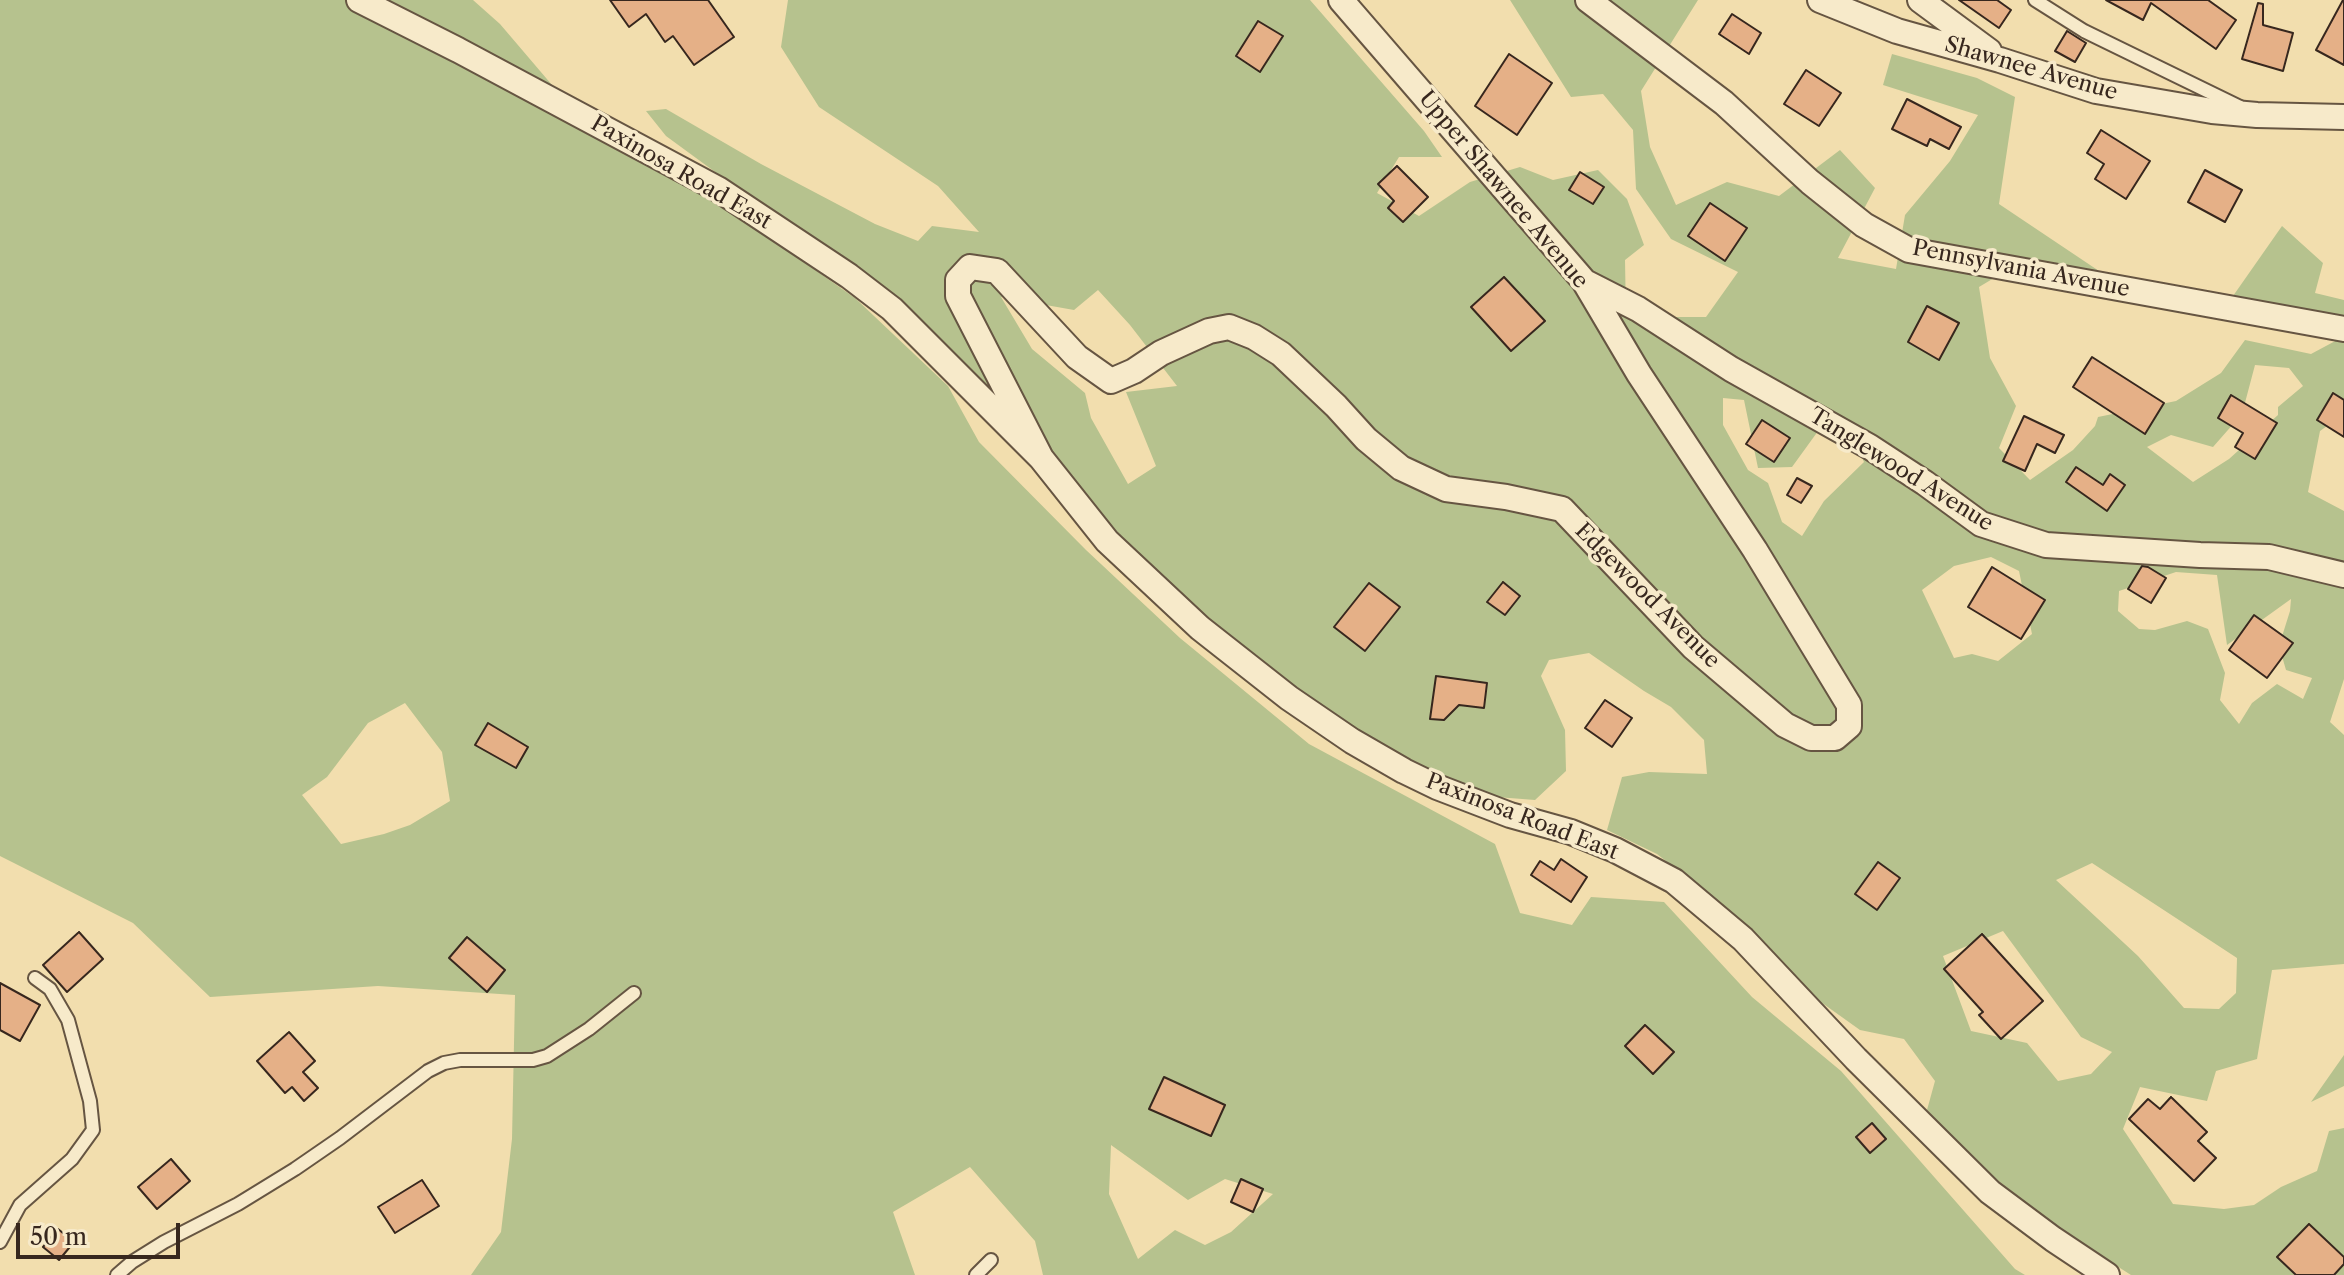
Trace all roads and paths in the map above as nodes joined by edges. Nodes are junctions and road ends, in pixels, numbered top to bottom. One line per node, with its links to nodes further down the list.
1 (359, 0): 13 (street, Paxinosa Road East)
2 (1341, 0): 10 (street, Upper Shawnee Avenue)
3 (1588, 0): 11 (street, Pennsylvania Avenue)
4 (1820, 0): 7 (street, Shawnee Avenue)
5 (1920, 0): 7 (street)
6 (2035, 0): 8 (lane)
7 (2000, 60): 8 (street, Shawnee Avenue)
8 (2257, 115): 9 (street, Shawnee Avenue)
9 (2344, 117)
10 (1584, 281): 14 (street, Tanglewood Avenue); 15 (street, Upper Shawnee Avenue)
11 (2344, 329)
12 (1134, 371): 13 (street, Paxinosa Road East); 15 (street, Edgewood Avenue)
13 (1041, 458): 22 (street, Paxinosa Road East)
14 (2344, 575)
15 (1849, 705)
16 (35, 978): 18 (lane)
17 (634, 993): 20 (lane)
18 (0, 1242)
19 (991, 1260): 21 (lane)
20 (117, 1275)
21 (976, 1275)
22 (2107, 1275)

